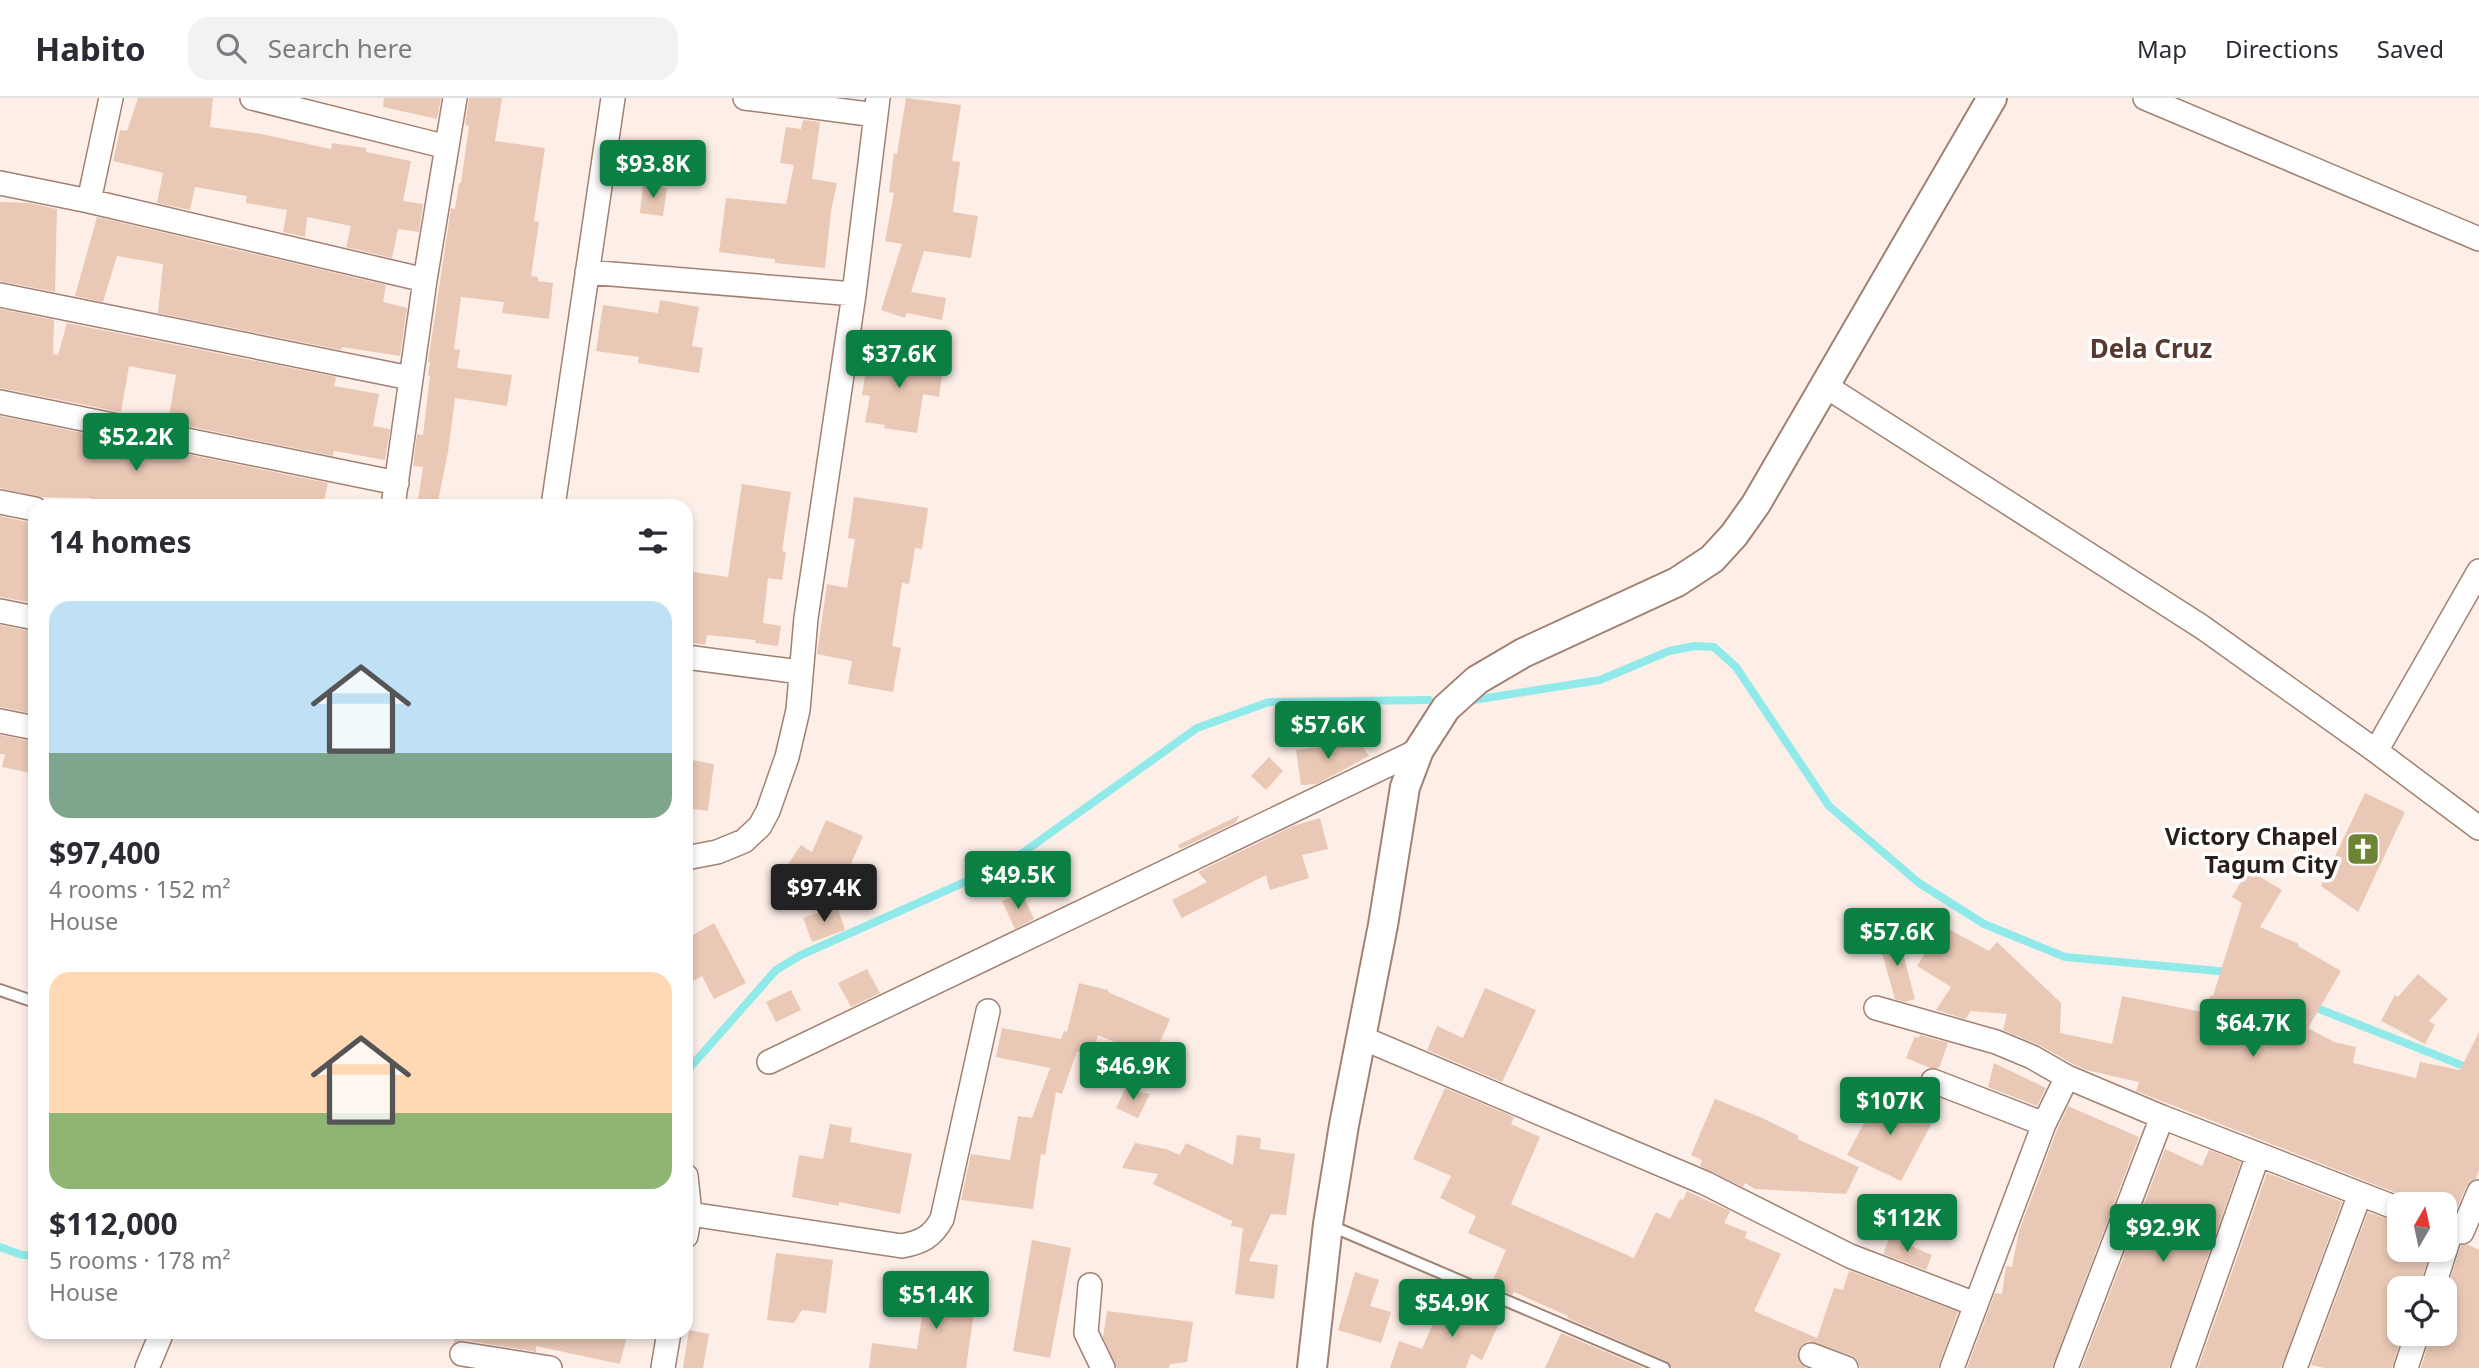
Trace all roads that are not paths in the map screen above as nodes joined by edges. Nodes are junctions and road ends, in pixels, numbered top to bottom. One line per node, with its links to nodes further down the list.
1 (111, 98): 11 (street)
2 (252, 98): 9 (street)
3 (455, 98): 9 (street)
4 (614, 98): 13 (street)
5 (745, 98): 8 (street)
6 (1992, 98): 18 (street)
7 (2145, 98): 12 (street)
8 (877, 106): 15 (street)
9 (447, 146): 14 (street)
10 (0, 183): 11 (street)
11 (89, 201): 14 (street)
12 (2479, 239)
13 (587, 272): 15 (street); 21 (street)
14 (425, 280): 17 (street)
15 (853, 294): 28 (street)
16 (0, 295): 17 (street)
17 (410, 378): 20 (street)
18 (1824, 385): 31 (street); 32 (street)
19 (0, 402): 20 (street)
20 (395, 494)
21 (554, 499)
22 (0, 502): 23 (street)
23 (28, 508)
24 (2479, 571): 32 (street)
25 (0, 611): 26 (street)
26 (28, 617)
27 (693, 658): 28 (street)
28 (800, 672): 34 (street)
29 (0, 721): 30 (street)
30 (28, 727)
31 (1419, 750): 39 (street); 40 (street)
32 (2376, 751): 33 (street)
33 (2479, 828)
34 (693, 857)
35 (0, 990): 36 (lane)
36 (28, 1000)
37 (1876, 1008): 41 (street)
38 (988, 1011): 50 (street)
39 (1360, 1037): 49 (street); 54 (street)
40 (769, 1062)
41 (2067, 1077): 43 (street); 44 (street)
42 (1933, 1081): 44 (street)
43 (2162, 1117): 45 (street); 68 (street)
44 (2043, 1124): 54 (street)
45 (2258, 1155): 47 (street); 69 (street)
46 (2479, 1192): 51 (street)
47 (2360, 1194): 48 (street); 70 (street)
48 (2387, 1204)
49 (1328, 1224): 64 (street); 65 (lane)
50 (693, 1225)
51 (2460, 1232): 52 (street)
52 (2438, 1276)
53 (1090, 1285): 63 (street)
54 (1975, 1304): 67 (street)
55 (159, 1339): 60 (street)
56 (668, 1339): 62 (street)
57 (2413, 1346): 71 (street)
58 (462, 1354): 61 (street)
59 (1811, 1356): 66 (street)
60 (147, 1368)
61 (550, 1368)
62 (663, 1368)
63 (1103, 1368)
64 (1312, 1368)
65 (1664, 1368)
66 (1846, 1368)
67 (1952, 1368)
68 (2066, 1368)
69 (2183, 1368)
70 (2295, 1368)
71 (2406, 1368)

